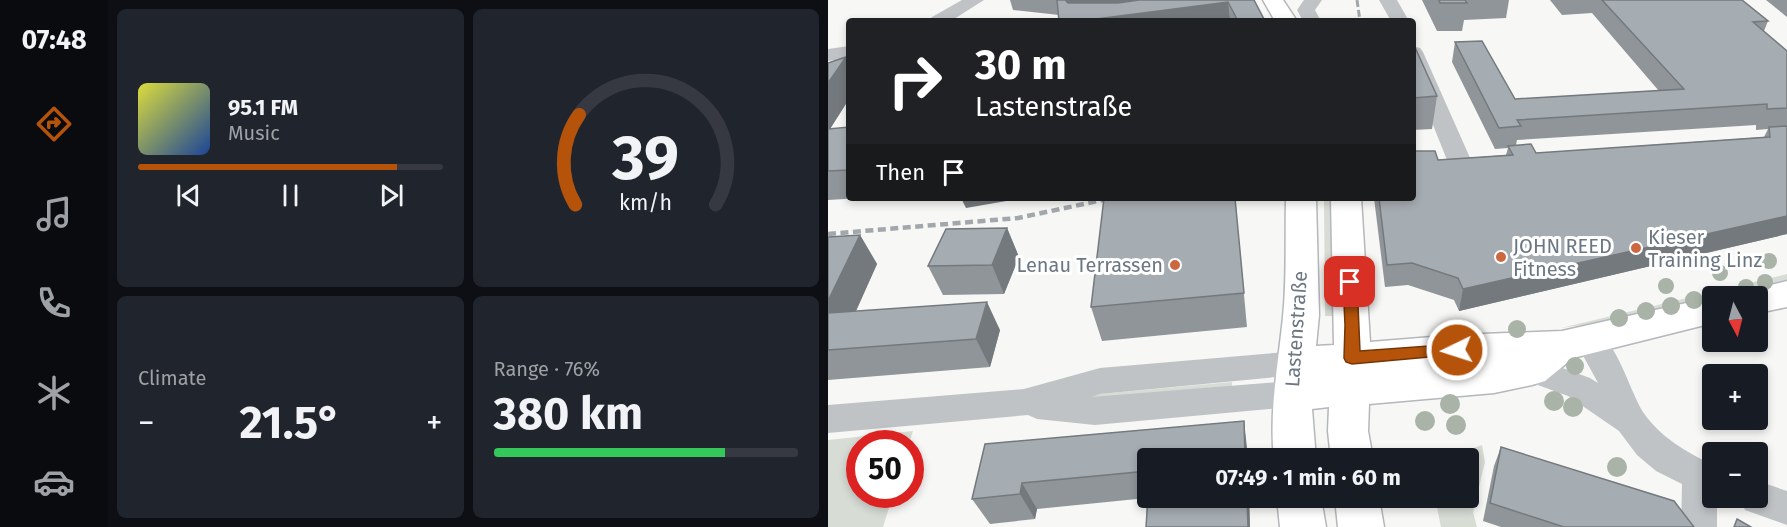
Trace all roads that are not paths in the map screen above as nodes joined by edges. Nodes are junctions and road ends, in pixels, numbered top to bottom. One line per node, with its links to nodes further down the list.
1 (975, 0): 5 (street)
2 (1272, 0): 6 (main road)
3 (1313, 0): 7 (street)
4 (1388, 0): 8 (street)
5 (943, 18)
6 (1284, 18)
7 (1310, 18)
8 (1398, 18)
9 (846, 52): 10 (street)
10 (828, 55)
11 (1416, 58): 14 (street)
12 (846, 66): 13 (street)
13 (828, 75)
14 (1436, 162)
15 (1301, 201): 23 (main road, Lastenstraße)
16 (1346, 201): 22 (main road)
17 (1787, 294): 18 (main road)
18 (1768, 298)
19 (1702, 313): 20 (main road)
20 (1576, 342): 21 (main road); 22 (main road); 25 (street)
21 (1532, 370): 22 (main road); 25 (street)
22 (1350, 374): 23 (main road); 27 (main road)
23 (1294, 378): 24 (street); 26 (main road, Lastenstraße)
24 (828, 419)
25 (1631, 421): 28 (street)
26 (1294, 448)
27 (1350, 448)
28 (1702, 477)
29 (1768, 501): 33 (street)
30 (1702, 506): 36 (street)
31 (1300, 508): 34 (main road)
32 (1358, 508): 35 (main road)
33 (1787, 508)
34 (1303, 527)
35 (1361, 527)
36 (1699, 527)

